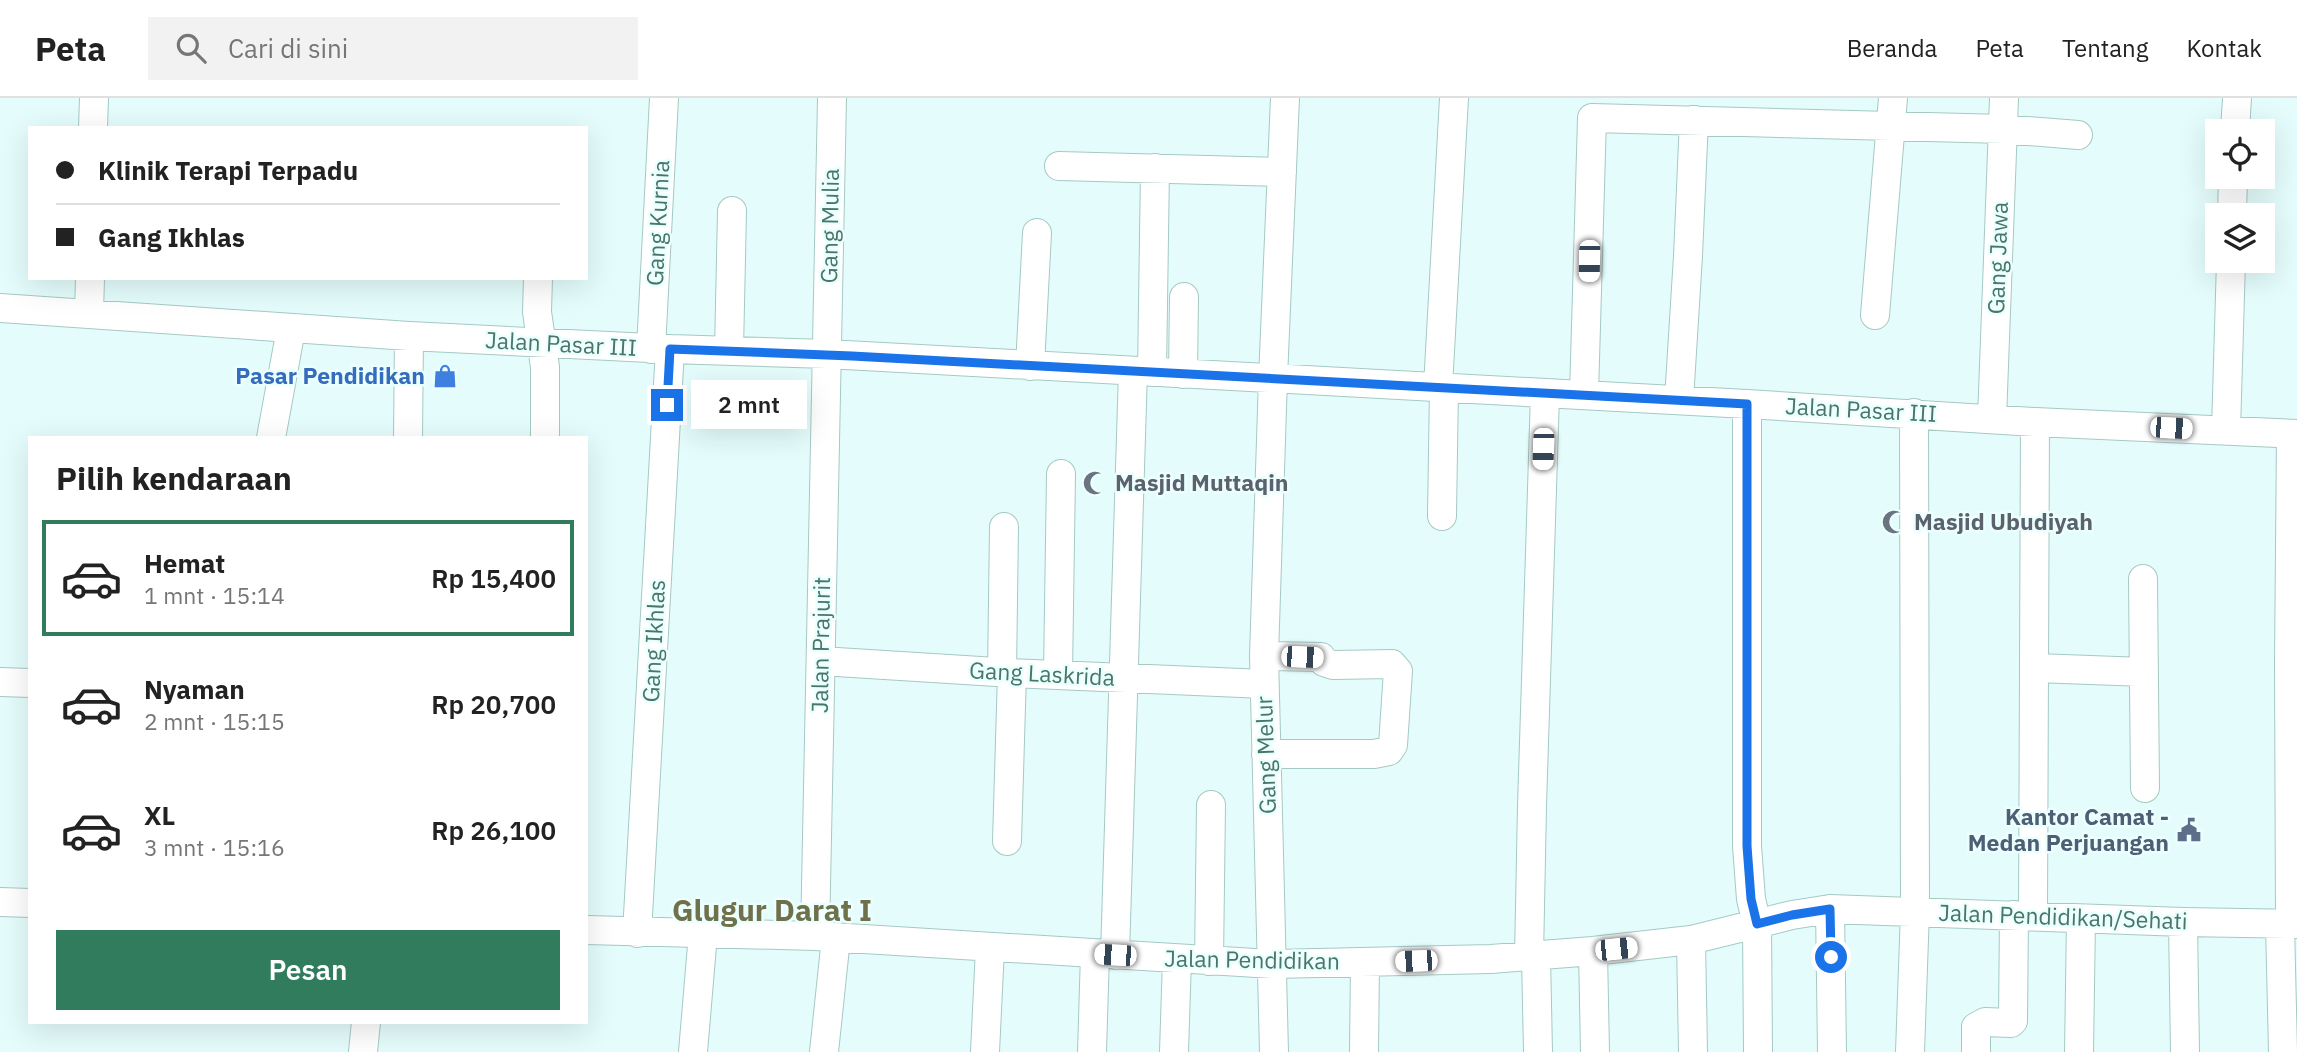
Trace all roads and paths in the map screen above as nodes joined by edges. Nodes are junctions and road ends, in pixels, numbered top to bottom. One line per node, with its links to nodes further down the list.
1 (94, 98): 13 (street)
2 (664, 98): 31 (street, Gang Kurnia)
3 (832, 98): 33 (street, Gang Mulia)
4 (1285, 98): 18 (street, Gang Melur)
5 (1454, 98): 38 (street)
6 (2004, 98): 14 (street, Gang Jawa)
7 (2237, 98): 11 (street)
8 (1592, 108): 12 (street); 40 (street)
9 (1776, 110): 10 (street); 12 (street)
10 (1892, 112): 14 (street); 27 (street)
11 (2236, 119)
12 (1694, 120): 41 (street)
13 (93, 126)
14 (2003, 129): 15 (street); 44 (street, Gang Jawa)
15 (2078, 135)
16 (1059, 166): 17 (street)
17 (1155, 168): 18 (street); 35 (street)
18 (1282, 172): 37 (street, Gang Melur)
19 (732, 211): 32 (street)
20 (1037, 233): 34 (street)
21 (2231, 273): 46 (street)
22 (90, 280): 26 (street)
23 (538, 280): 30 (street)
24 (1184, 296): 36 (street)
25 (0, 308): 26 (street, Jalan Pasar III)
26 (89, 313): 28 (street, Jalan Pasar III)
27 (1875, 315)
28 (291, 329): 29 (street, Jalan Pasar III); 48 (street)
29 (409, 336): 30 (street, Jalan Pasar III); 49 (street)
30 (541, 343): 31 (street, Jalan Pasar III); 50 (street)
31 (661, 349): 32 (street, Jalan Pasar III); 79 (street, Gang Ikhlas)
32 (729, 351): 33 (street, Jalan Pasar III)
33 (827, 355): 34 (street, Jalan Pasar III); 56 (street, Jalan Prajurit)
34 (1030, 366): 35 (street, Jalan Pasar III)
35 (1142, 372): 36 (street, Jalan Pasar III); 61 (street)
36 (1183, 374): 37 (street, Jalan Pasar III)
37 (1273, 378): 38 (street, Jalan Pasar III); 55 (street, Gang Melur)
38 (1441, 387): 39 (street, Jalan Pasar III); 52 (street)
39 (1545, 394): 40 (street, Jalan Pasar III); 86 (street)
40 (1584, 395): 41 (street, Jalan Pasar III)
41 (1679, 400): 42 (street, Jalan Pasar III)
42 (1747, 404): 43 (street, Jalan Pasar III); 76 (street)
43 (1914, 413): 44 (street, Jalan Pasar III); 72 (street)
44 (1992, 419): 45 (street, Jalan Pasar III)
45 (2035, 422): 46 (street, Jalan Pasar III); 57 (street)
46 (2226, 430): 47 (street, Jalan Pasar III)
47 (2294, 434): 77 (street)
48 (271, 436)
49 (408, 436)
50 (545, 436)
51 (1061, 474): 60 (street)
52 (1442, 516)
53 (1004, 527): 59 (street)
54 (2144, 579): 58 (street)
55 (1265, 656): 64 (street, Gang Melur); 65 (street)
56 (821, 661): 59 (street, Gang Laskrida); 81 (street, Jalan Prajurit)
57 (2036, 667): 58 (street); 73 (street)
58 (2144, 672): 66 (street)
59 (1007, 673): 60 (street, Gang Laskrida); 68 (street)
60 (1058, 674): 61 (street, Gang Laskrida)
61 (1123, 678): 64 (street, Gang Laskrida); 85 (street)
62 (0, 682): 63 (street)
63 (28, 683)
64 (1264, 684): 65 (street, Gang Melur)
65 (1266, 754): 90 (street, Gang Melur)
66 (2145, 788)
67 (1211, 804): 88 (street)
68 (1007, 841)
69 (0, 902): 70 (street)
70 (28, 903)
71 (1830, 909): 72 (street, Jalan Pendidikan/Sehati); 76 (street, Jalan Pendidikan); 104 (street)
72 (1915, 911): 73 (street, Jalan Pendidikan/Sehati); 105 (street)
73 (2024, 915): 74 (street, Jalan Pendidikan/Sehati); 106 (street)
74 (2081, 919): 75 (street, Jalan Pendidikan/Sehati); 107 (street)
75 (2183, 922): 77 (street, Jalan Pendidikan/Sehati); 108 (street)
76 (1757, 924): 82 (street, Jalan Pendidikan); 103 (street)
77 (2289, 924): 109 (street)
78 (588, 930): 79 (street, Jalan Pendidikan)
79 (637, 933): 80 (street, Jalan Pendidikan)
80 (703, 934): 81 (street, Jalan Pendidikan); 93 (street)
81 (826, 937): 83 (street, Jalan Pendidikan); 94 (street, Jalan Prajurit)
82 (1691, 940): 84 (street, Jalan Pendidikan); 102 (street)
83 (990, 947): 85 (street, Jalan Pendidikan); 95 (street)
84 (1593, 951): 86 (street, Jalan Pendidikan); 101 (street)
85 (1105, 955): 87 (street, Jalan Pendidikan); 96 (street)
86 (1532, 956): 89 (street, Jalan Pendidikan); 100 (street)
87 (1177, 959): 88 (street, Jalan Pendidikan); 97 (street)
88 (1209, 961): 90 (street, Jalan Pendidikan)
89 (1365, 962): 90 (street, Jalan Pendidikan); 99 (street)
90 (1273, 964): 98 (street, Gang Melur)
91 (366, 1024): 92 (street)
92 (363, 1052)
93 (693, 1052)
94 (824, 1052)
95 (985, 1052)
96 (1092, 1052)
97 (1174, 1052)
98 (1274, 1052)
99 (1364, 1052)
100 (1538, 1052)
101 (1595, 1052)
102 (1693, 1052)
103 (1758, 1052)
104 (1832, 1052)
105 (1910, 1052)
106 (1976, 1052)
107 (2079, 1052)
108 (2185, 1052)
109 (2283, 1052)

